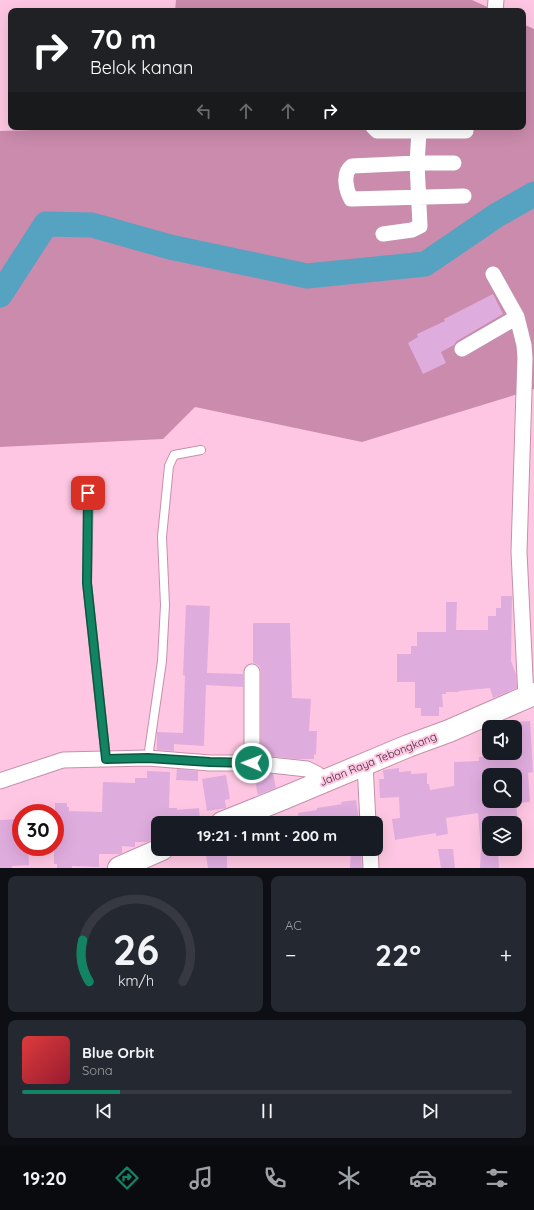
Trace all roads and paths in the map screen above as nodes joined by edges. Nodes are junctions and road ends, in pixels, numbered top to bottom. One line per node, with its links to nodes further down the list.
1 (375, 130): 3 (street)
2 (466, 131): 3 (street)
3 (419, 132): 4 (street)
4 (417, 163): 5 (street); 6 (street); 6 (street)
5 (454, 163)
6 (418, 196): 7 (street); 8 (street)
7 (464, 196)
8 (383, 234)
9 (493, 274): 10 (street)
10 (517, 317): 11 (street); 15 (street)
11 (462, 348)
12 (201, 450): 16 (lane)
13 (88, 493): 17 (lane)
14 (252, 672): 18 (street)
15 (530, 696): 19 (main road, Jalan Raya Tebongkang)
16 (148, 758): 17 (street); 18 (street)
17 (106, 759): 20 (street)
18 (252, 763): 21 (street)
19 (365, 764): 21 (main road, Jalan Raya Tebongkang); 23 (street)
20 (0, 781)
21 (323, 782): 22 (main road, Jalan Raya Tebongkang)
22 (239, 816)
23 (368, 816)
24 (151, 854): 26 (main road)
25 (370, 856): 27 (street)
26 (119, 868)
27 (371, 868)

